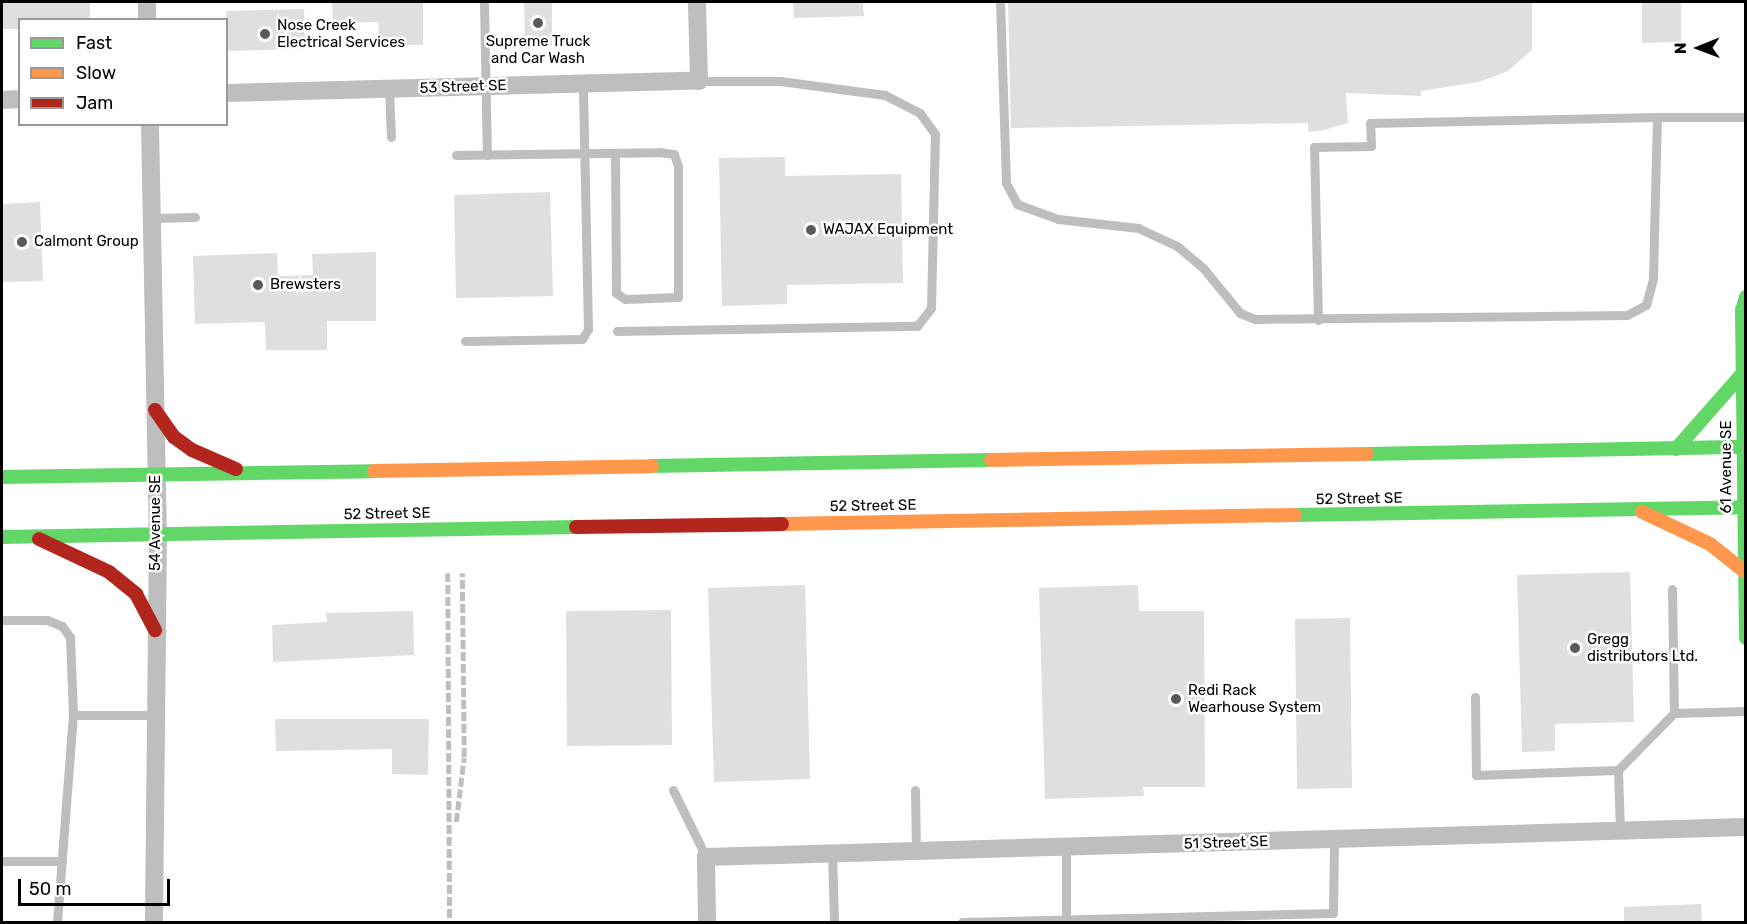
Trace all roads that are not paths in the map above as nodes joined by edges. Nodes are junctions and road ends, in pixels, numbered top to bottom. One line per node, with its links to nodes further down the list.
1 (147, 2): 5 (street)
2 (484, 2): 8 (lane)
3 (698, 2): 6 (street)
4 (1000, 2): 24 (lane)
5 (147, 18)
6 (699, 81): 7 (street, 53 Street SE); 25 (lane)
7 (583, 84): 8 (street, 53 Street SE); 18 (lane)
8 (485, 86): 9 (street, 53 Street SE); 20 (lane)
9 (389, 89): 10 (street, 53 Street SE); 16 (lane)
10 (228, 93)
11 (18, 99): 12 (street)
12 (2, 100)
13 (1657, 117): 14 (lane); 24 (lane); 24 (lane)
14 (1746, 117)
15 (150, 126): 22 (street, 54 Avenue SE)
16 (391, 137)
17 (615, 153): 17 (lane); 18 (lane)
18 (584, 154): 20 (lane); 26 (lane)
19 (456, 155): 20 (lane)
20 (487, 155)
21 (195, 217): 22 (lane)
22 (151, 218): 28 (street, 54 Avenue SE)
23 (1746, 297): 27 (main road, 61 Avenue SE)
24 (1318, 320)
25 (617, 332)
26 (465, 341)
27 (1743, 373): 29 (main road, 61 Avenue SE); 30 (main road)
28 (155, 410): 31 (main road); 32 (street, 54 Avenue SE)
29 (1744, 447): 30 (main road); 34 (main road, 61 Avenue SE)
30 (1676, 449): 31 (main road)
31 (245, 472): 32 (main road)
32 (156, 474): 33 (main road); 36 (street, 54 Avenue SE)
33 (2, 477)
34 (1745, 507): 35 (main road, 52 Street SE); 39 (main road, 61 Avenue SE)
35 (1639, 511): 36 (main road, 52 Street SE); 39 (main road)
36 (158, 534): 37 (main road, 52 Street SE); 42 (street, 54 Avenue SE)
37 (34, 536): 38 (main road, 52 Street SE); 42 (main road)
38 (2, 537)
39 (1744, 571): 43 (main road, 61 Avenue SE)
40 (1671, 589): 46 (lane)
41 (2, 620): 47 (lane)
42 (154, 630): 48 (street, 54 Avenue SE)
43 (1746, 638)
44 (1475, 697): 49 (lane)
45 (1746, 711): 46 (lane)
46 (1674, 713): 49 (lane)
47 (73, 715): 48 (lane); 60 (lane)
48 (154, 715): 63 (street, 54 Avenue SE)
49 (1618, 770): 53 (lane)
50 (673, 790): 58 (lane)
51 (915, 790): 56 (lane)
52 (1746, 827): 53 (street, 51 Street SE)
53 (1620, 831): 54 (street, 51 Street SE)
54 (1334, 839): 55 (street, 51 Street SE); 61 (lane)
55 (1066, 848): 56 (street, 51 Street SE); 61 (lane)
56 (916, 852): 57 (street, 51 Street SE)
57 (832, 854): 58 (street, 51 Street SE); 65 (lane)
58 (706, 857): 64 (street)
59 (2, 861): 60 (lane)
60 (62, 861): 62 (lane)
61 (1066, 920): 66 (lane)
62 (57, 922)
63 (154, 922)
64 (707, 922)
65 (834, 922)
66 (962, 922)

